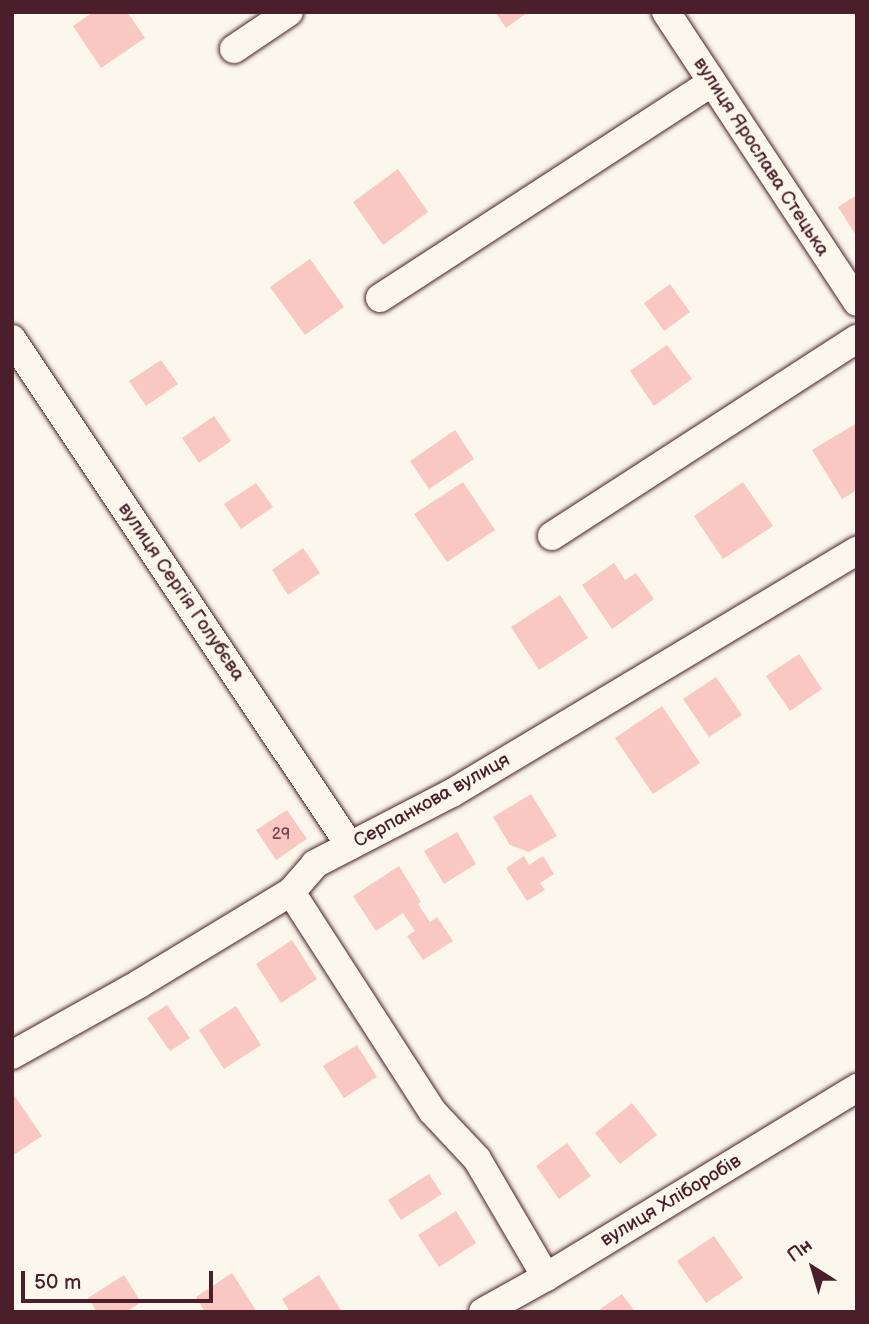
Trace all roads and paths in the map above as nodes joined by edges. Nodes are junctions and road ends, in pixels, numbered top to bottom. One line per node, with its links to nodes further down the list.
1 (289, 12): 3 (street)
2 (666, 12): 4 (street, вулиця Ярослава Стецька)
3 (234, 49)
4 (712, 82): 5 (street); 6 (street, вулиця Ярослава Стецька)
5 (380, 298)
6 (857, 302)
7 (12, 339): 11 (street, вулиця Сергія Голубєва)
8 (857, 339): 9 (street)
9 (552, 536)
10 (857, 551): 11 (street, Серпанкова вулиця)
11 (350, 846): 12 (street, Серпанкова вулиця)
12 (291, 891): 13 (street, Серпанкова вулиця); 15 (street)
13 (12, 1055)
14 (857, 1088): 15 (street, вулиця Хліборобів)
15 (546, 1277): 16 (street, вулиця Хліборобів)
16 (483, 1312)

